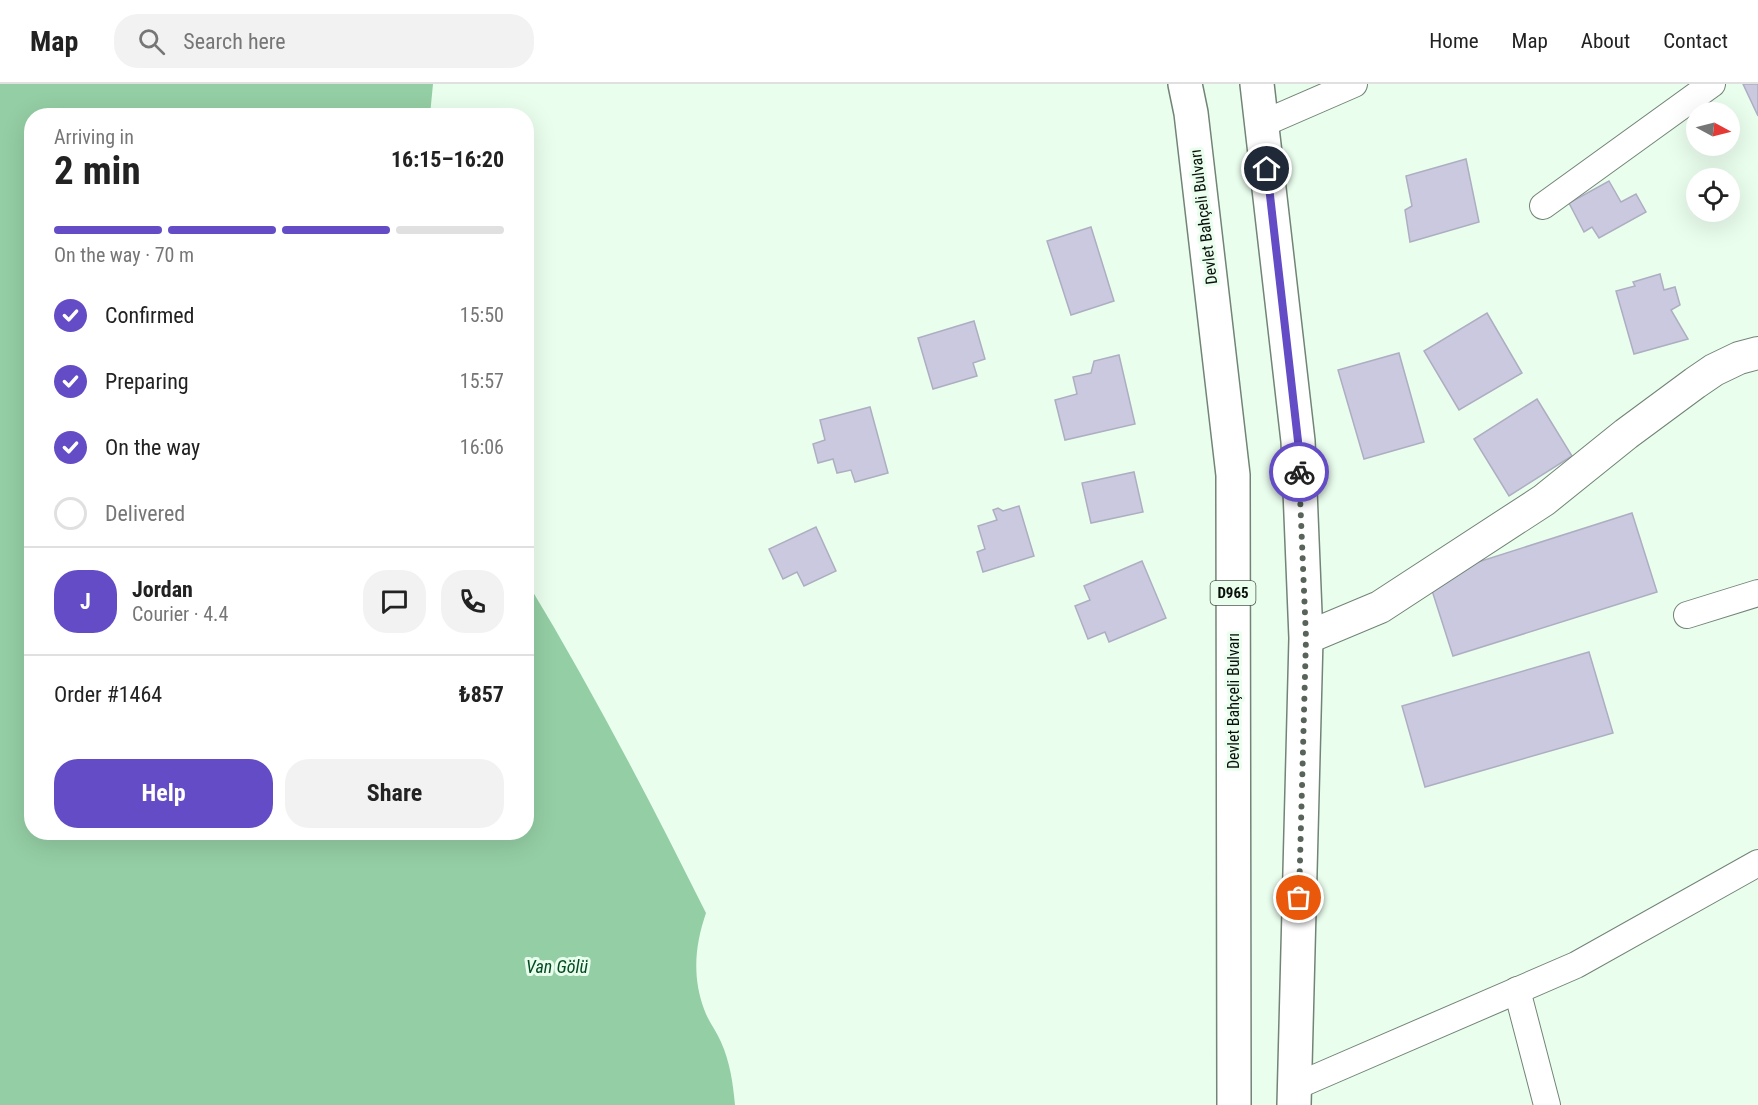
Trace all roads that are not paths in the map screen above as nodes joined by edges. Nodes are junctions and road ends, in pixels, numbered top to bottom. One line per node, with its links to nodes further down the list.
1 (1185, 84): 14 (highway, Devlet Bahçeli Bulvarı / D965)
2 (1257, 84): 5 (highway)
3 (1354, 84): 5 (street)
4 (1712, 84): 6 (street)
5 (1262, 124): 10 (highway)
6 (1543, 206)
7 (1758, 353): 10 (street)
8 (1758, 593): 9 (street)
9 (1687, 615)
10 (1306, 638): 13 (highway)
11 (1758, 863): 12 (street)
12 (1517, 990): 13 (street); 15 (street)
13 (1294, 1096)
14 (1234, 1105)
15 (1547, 1105)

